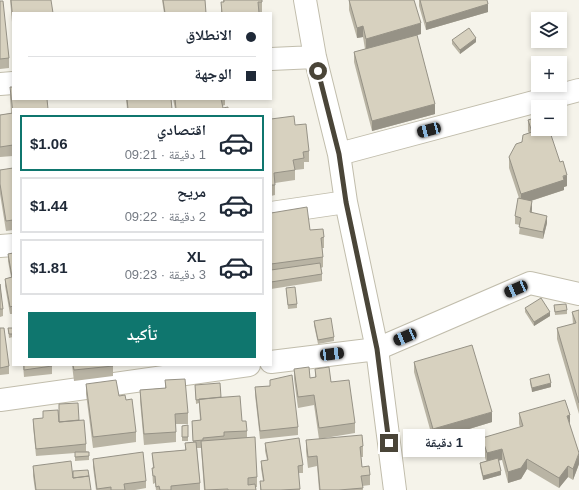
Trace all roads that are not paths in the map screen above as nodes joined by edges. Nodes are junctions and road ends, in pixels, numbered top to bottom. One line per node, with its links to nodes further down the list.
1 (305, 0): 2 (street)
2 (315, 57): 3 (street); 7 (street)
3 (272, 60)
4 (12, 83): 5 (street)
5 (0, 84)
6 (579, 90): 7 (street)
7 (339, 154): 8 (street)
8 (346, 202): 9 (street); 13 (street)
9 (272, 213)
10 (12, 245): 11 (street)
11 (0, 246)
12 (579, 294): 13 (street)
13 (377, 349): 14 (street); 17 (street)
14 (272, 362)
15 (242, 366): 16 (street)
16 (0, 400)
17 (395, 490)

